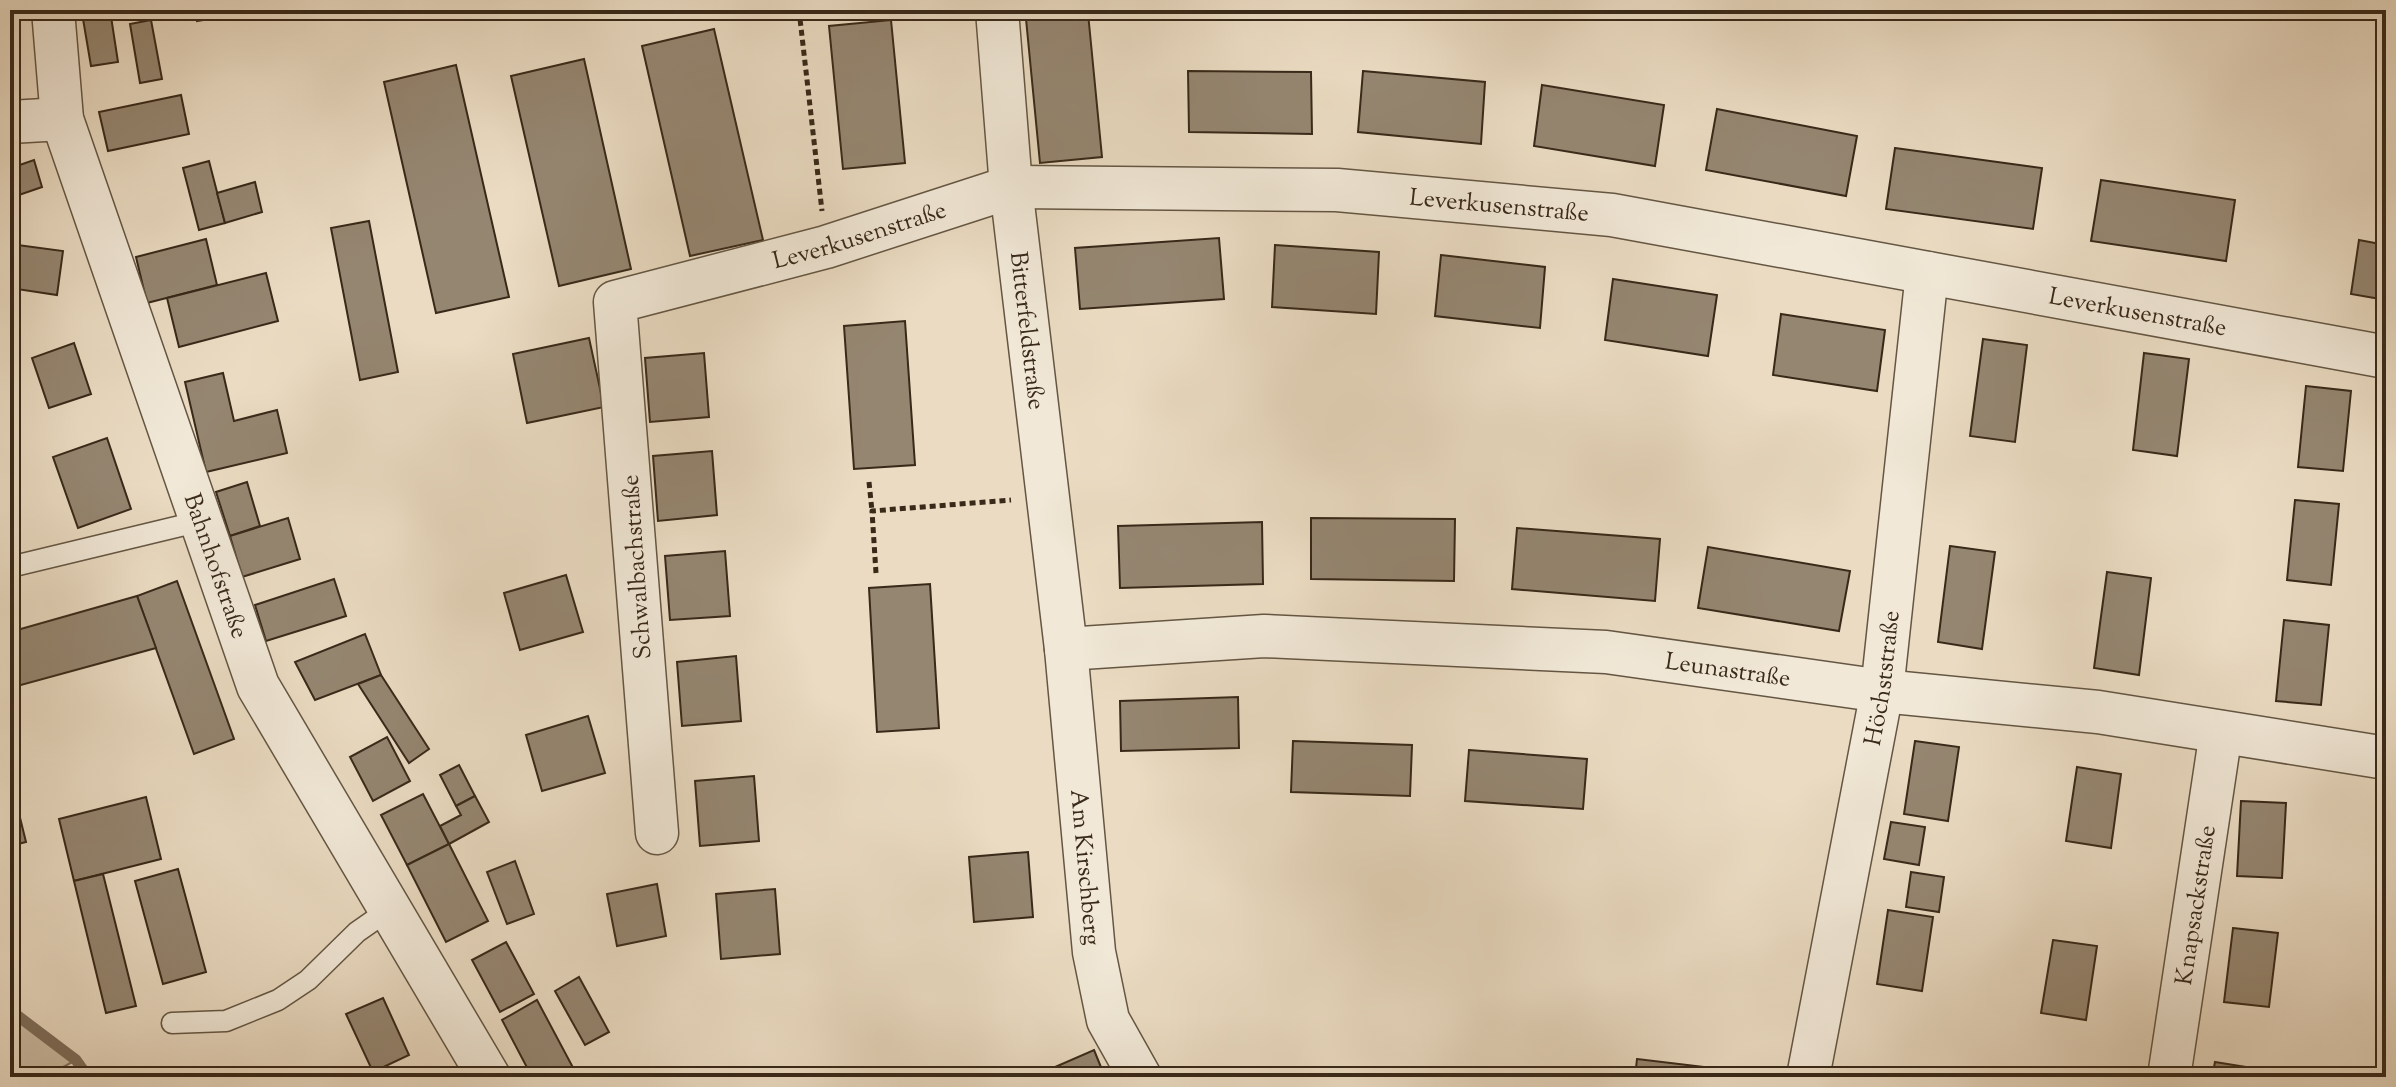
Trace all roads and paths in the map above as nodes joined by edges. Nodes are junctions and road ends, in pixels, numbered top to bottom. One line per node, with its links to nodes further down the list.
1 (53, 10): 4 (street, Bahnhofstraße)
2 (799, 10): 7 (path)
3 (997, 10): 6 (street, Bitterfeldstraße)
4 (62, 119): 5 (street); 14 (street, Bahnhofstraße)
5 (10, 122)
6 (1011, 187): 7 (street, Leverkusenstraße); 8 (street, Leverkusenstraße); 12 (street, Bitterfeldstraße)
7 (826, 247): 9 (street, Leverkusenstraße)
8 (1927, 273): 10 (street, Leverkusenstraße); 18 (street, Höchststraße)
9 (615, 302): 21 (street, Schwalbachstraße)
10 (2386, 357)
11 (869, 482): 13 (path)
12 (1048, 497): 13 (path); 17 (street, Bitterfeldstraße)
13 (872, 511): 16 (path)
14 (201, 521): 15 (lane); 22 (street, Bahnhofstraße)
15 (10, 567)
16 (876, 573)
17 (1066, 649): 18 (street, Leunastraße); 25 (street, Am Kirschberg)
18 (1882, 691): 19 (street, Leunastraße); 26 (street, Höchststraße)
19 (2221, 732): 20 (street, Leunastraße); 27 (street, Knapsackstraße)
20 (2386, 758)
21 (657, 833)
22 (390, 909): 23 (lane); 24 (street, Bahnhofstraße)
23 (172, 1023)
24 (485, 1076)
25 (1140, 1077)
26 (1808, 1077)
27 (2169, 1077)

